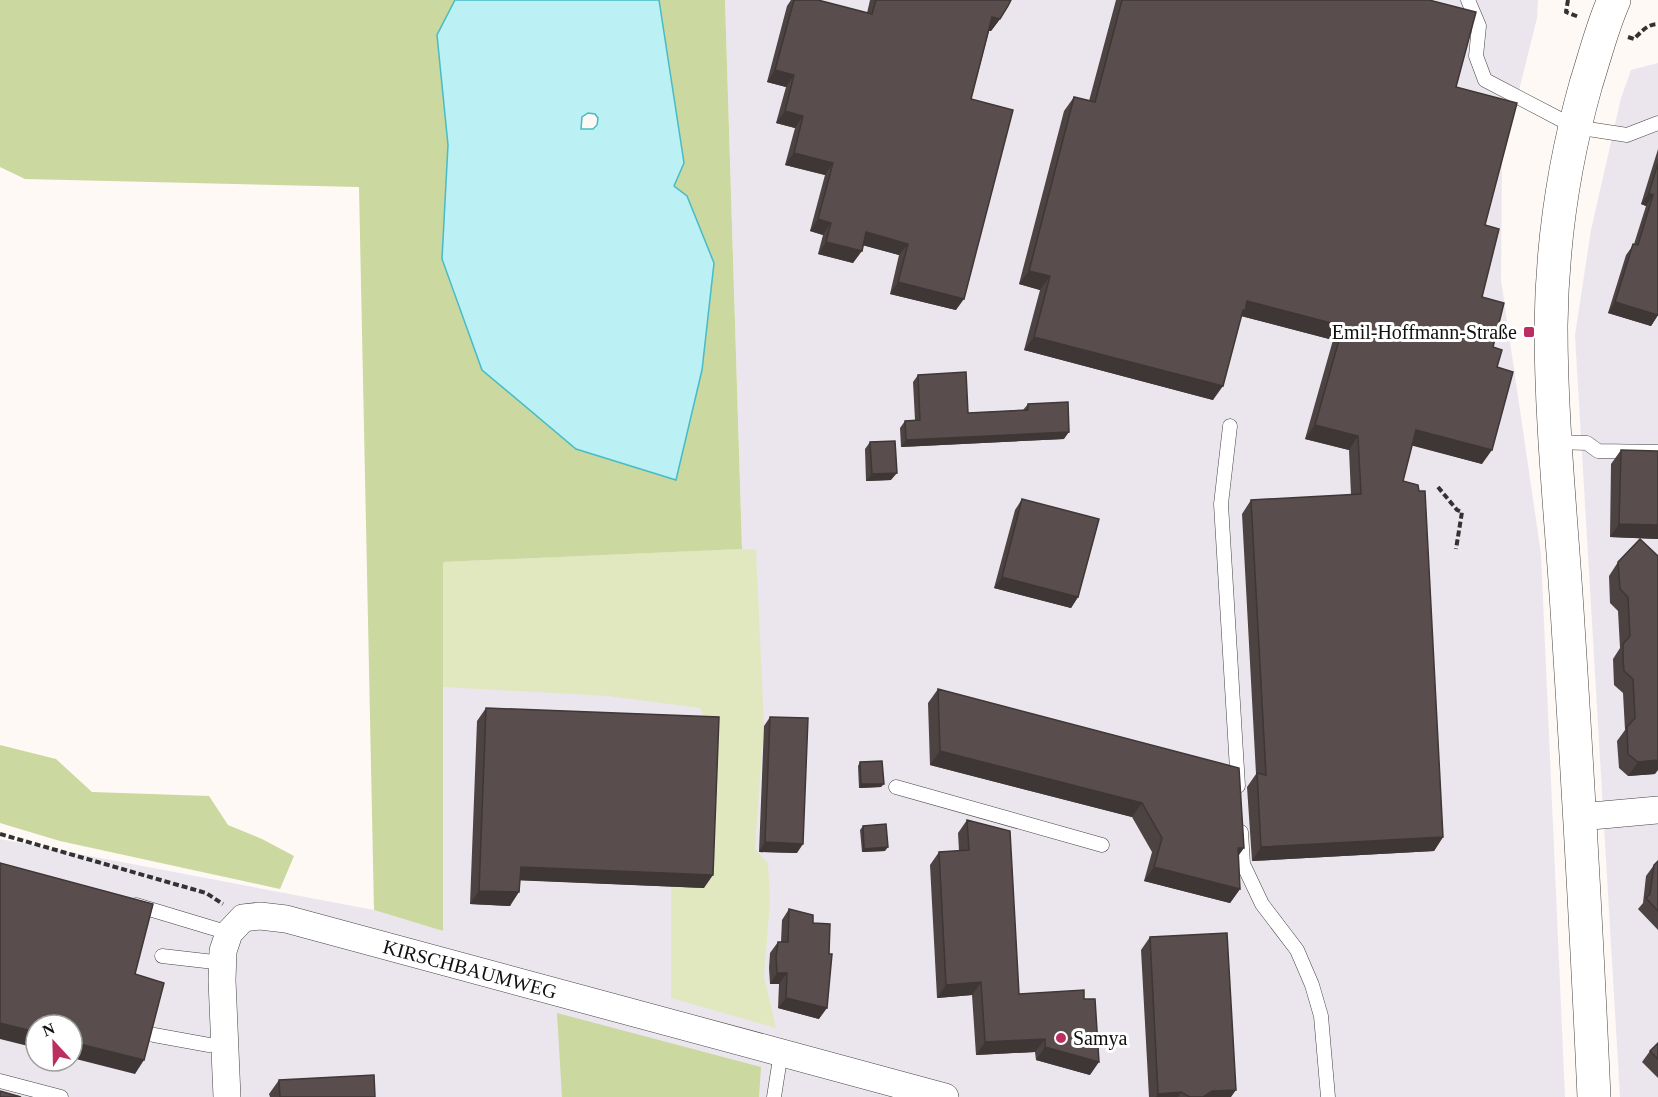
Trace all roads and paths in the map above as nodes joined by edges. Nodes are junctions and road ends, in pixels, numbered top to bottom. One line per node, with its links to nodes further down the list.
1 (1468, 0): 4 (lane)
2 (1614, 0): 4 (street)
3 (1658, 123): 4 (lane)
4 (1575, 127): 6 (street)
5 (1230, 426): 11 (lane)
6 (1555, 442): 7 (lane); 13 (street)
7 (1658, 452)
8 (1438, 487): 9 (path)
9 (1456, 549)
10 (896, 787): 16 (lane)
11 (1238, 794)
12 (1658, 810): 13 (street)
13 (1580, 817): 30 (street)
14 (1240, 818): 29 (lane)
15 (0, 834): 18 (path)
16 (1102, 845)
17 (123, 902): 18 (lane)
18 (236, 926): 20 (street); 23 (street, KIRSCHBAUMWEG)
19 (162, 956): 20 (lane)
20 (223, 963): 22 (street)
21 (154, 1035): 22 (lane)
22 (225, 1043): 26 (street)
23 (781, 1052): 27 (lane); 28 (street, KIRSCHBAUMWEG)
24 (0, 1081): 25 (lane)
25 (61, 1097)
26 (227, 1097)
27 (774, 1097)
28 (945, 1097)
29 (1328, 1097)
30 (1594, 1097)

